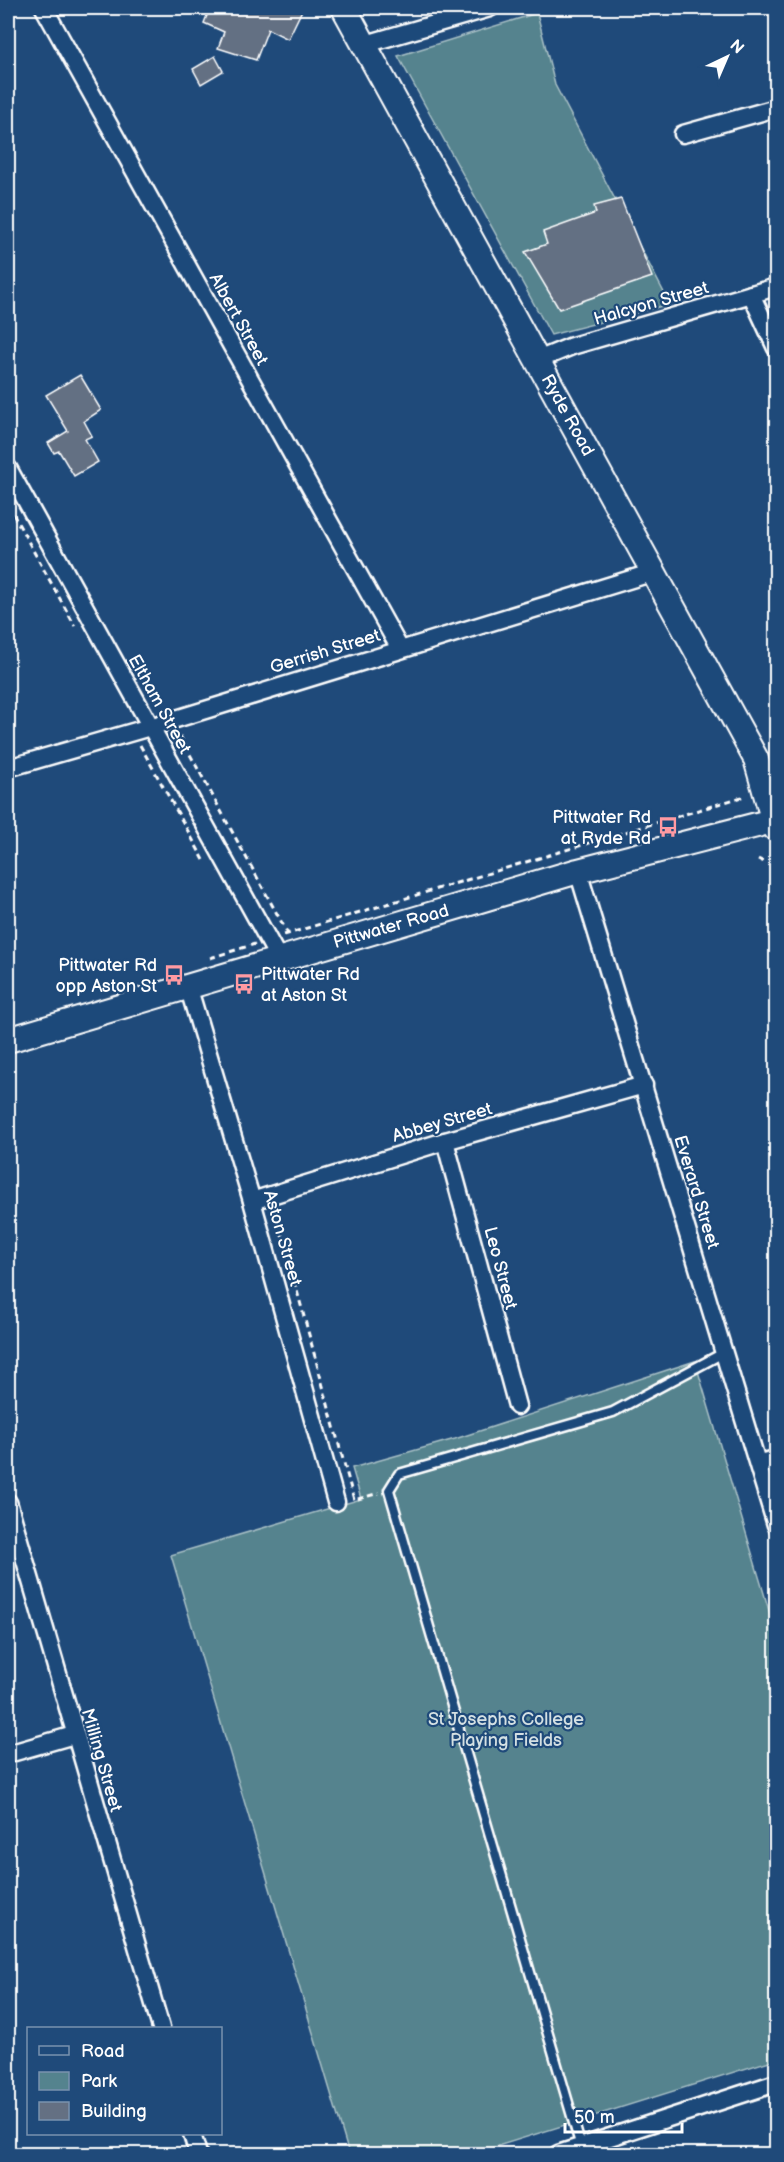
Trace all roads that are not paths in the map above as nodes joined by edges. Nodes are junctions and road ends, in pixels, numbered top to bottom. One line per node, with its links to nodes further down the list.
1 (44, 8): 13 (street, Albert Street)
2 (344, 8): 4 (main road, Ryde Road)
3 (490, 8): 4 (street)
4 (366, 44): 10 (main road, Ryde Road)
5 (777, 108): 6 (street)
6 (683, 134)
7 (777, 287): 8 (street, Halcyon Street)
8 (751, 294): 9 (street); 10 (street, Halcyon Street)
9 (777, 348)
10 (538, 360): 12 (main road, Ryde Road)
11 (8, 468): 14 (street, Eltham Street)
12 (654, 572): 13 (street, Gerrish Street); 16 (main road, Ryde Road)
13 (400, 648): 14 (street, Gerrish Street)
14 (150, 727): 15 (street, Gerrish Street); 18 (street, Eltham Street)
15 (8, 768)
16 (776, 823): 17 (main road, Pittwater Road)
17 (578, 871): 18 (main road, Pittwater Road); 21 (street, Everard Street)
18 (279, 959): 19 (main road, Pittwater Road)
19 (188, 986): 20 (main road, Pittwater Road); 23 (street, Aston Street)
20 (8, 1040)
21 (644, 1085): 22 (street, Abbey Street); 24 (street, Everard Street)
22 (445, 1141): 23 (street, Abbey Street); 25 (street, Leo Street)
23 (252, 1201): 29 (street, Aston Street)
24 (725, 1352): 27 (street, Everard Street); 36 (lane)
25 (517, 1406)
26 (777, 1458): 27 (street)
27 (759, 1463): 30 (street, Everard Street)
28 (8, 1502): 31 (street, Milling Street)
29 (336, 1502)
30 (777, 1525)
31 (74, 1735): 32 (street); 33 (street, Milling Street)
32 (8, 1754)
33 (161, 2027)
34 (777, 2084): 36 (street)
35 (193, 2135): 37 (street)
36 (581, 2147): 38 (street)
37 (198, 2154)
38 (558, 2154)

